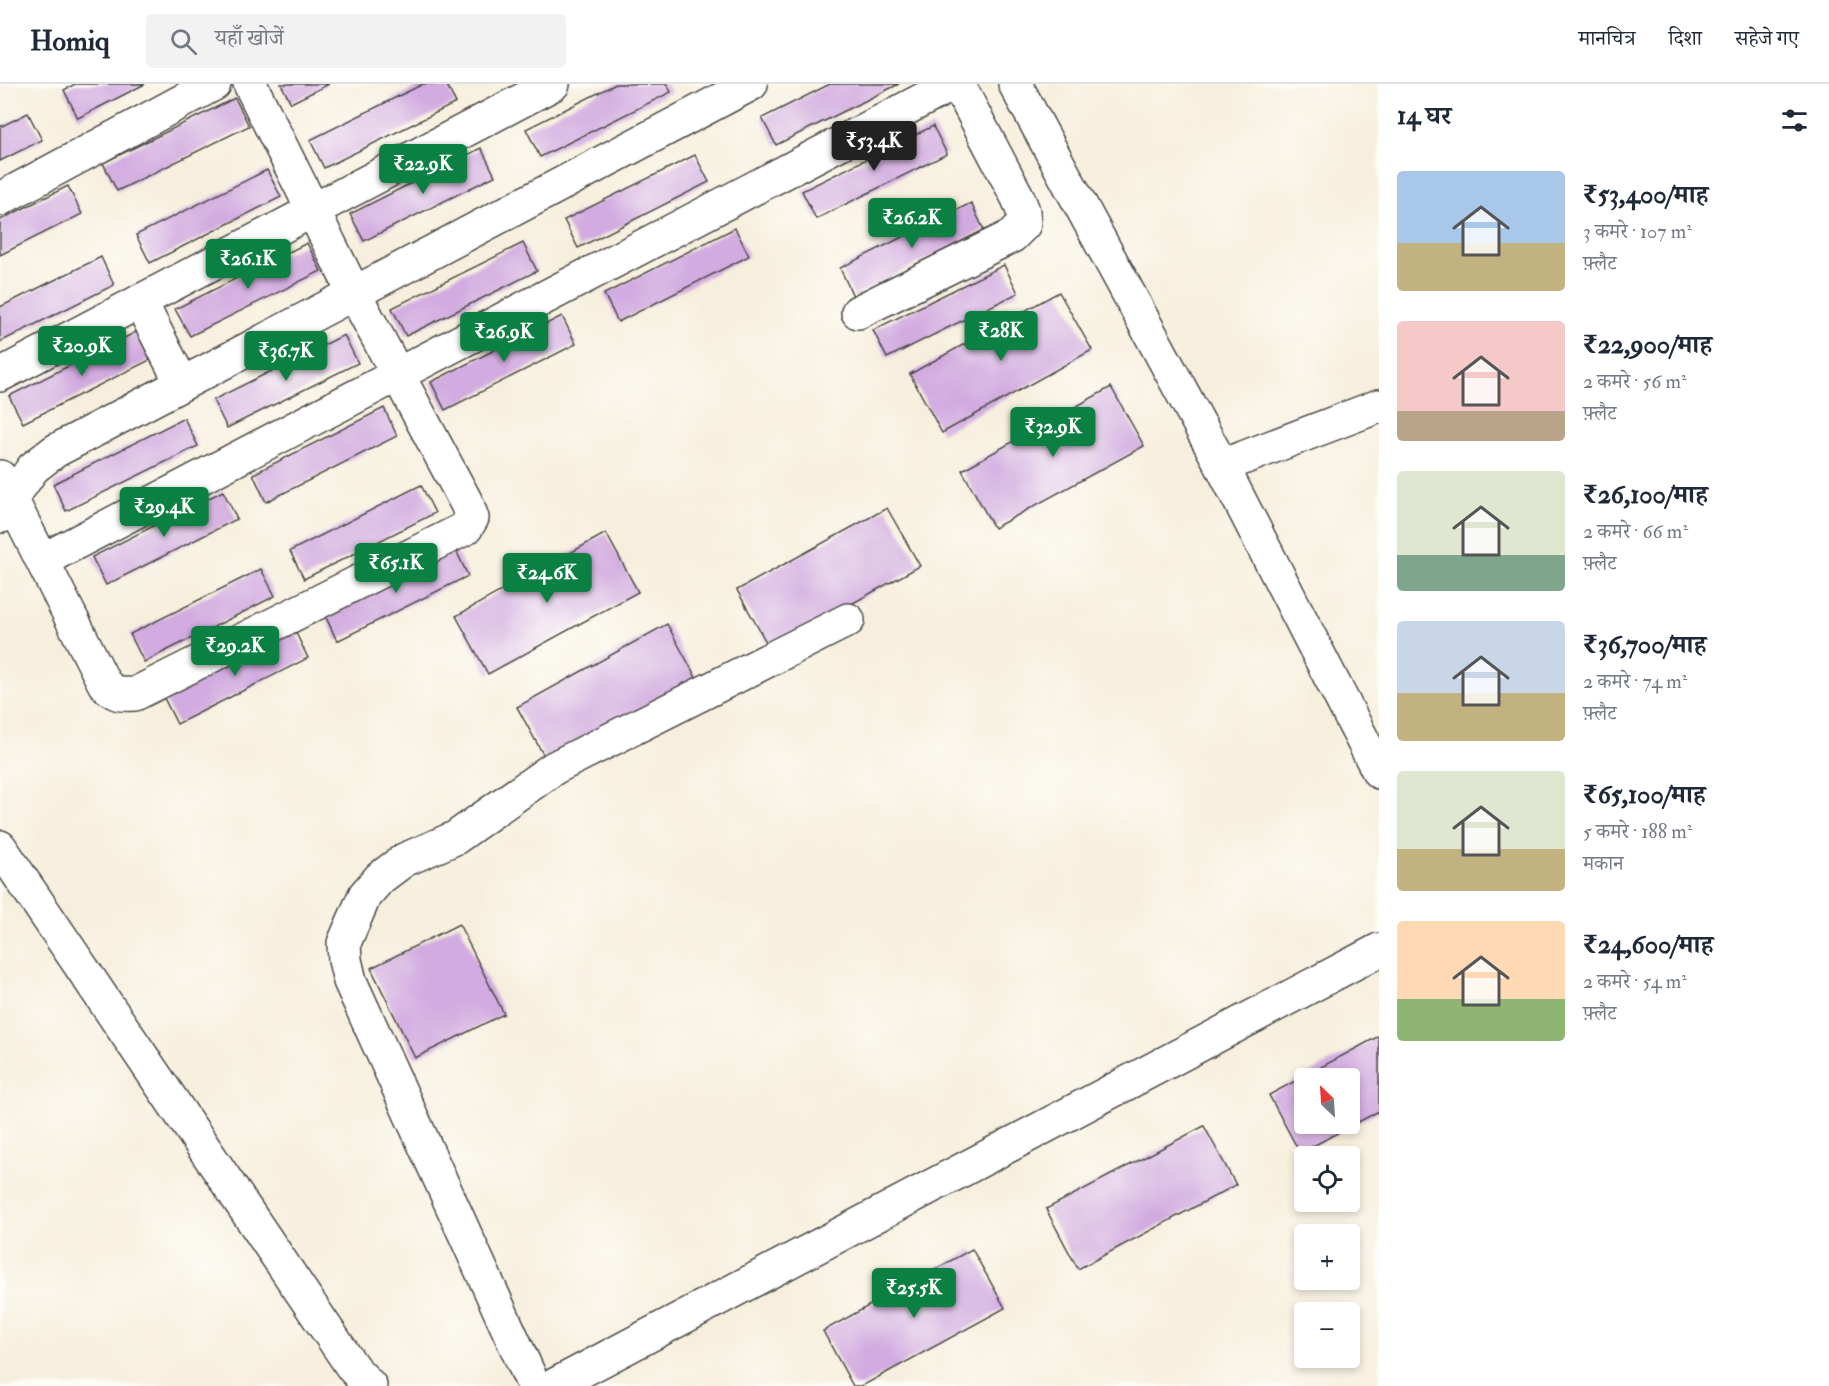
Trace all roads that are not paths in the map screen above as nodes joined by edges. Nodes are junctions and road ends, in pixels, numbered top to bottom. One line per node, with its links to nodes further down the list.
1 (214, 84): 8 (street)
2 (250, 84): 9 (street)
3 (553, 84): 9 (street)
4 (750, 84): 10 (street)
5 (953, 84): 14 (street)
6 (958, 84): 12 (street)
7 (1015, 84): 17 (street)
8 (0, 199)
9 (313, 210): 10 (street); 11 (street)
10 (354, 293): 14 (street); 15 (street)
11 (140, 301): 13 (street); 15 (street)
12 (858, 312)
13 (0, 375)
14 (398, 375): 19 (street); 19 (street)
15 (182, 384): 18 (street)
16 (1379, 406): 17 (street)
17 (1222, 466): 21 (street)
18 (4, 499): 19 (street)
19 (43, 560)
20 (848, 620): 25 (street)
21 (1379, 772)
22 (0, 847): 24 (street)
23 (1379, 950): 26 (street)
24 (370, 1386)
25 (534, 1386)
26 (553, 1386)

